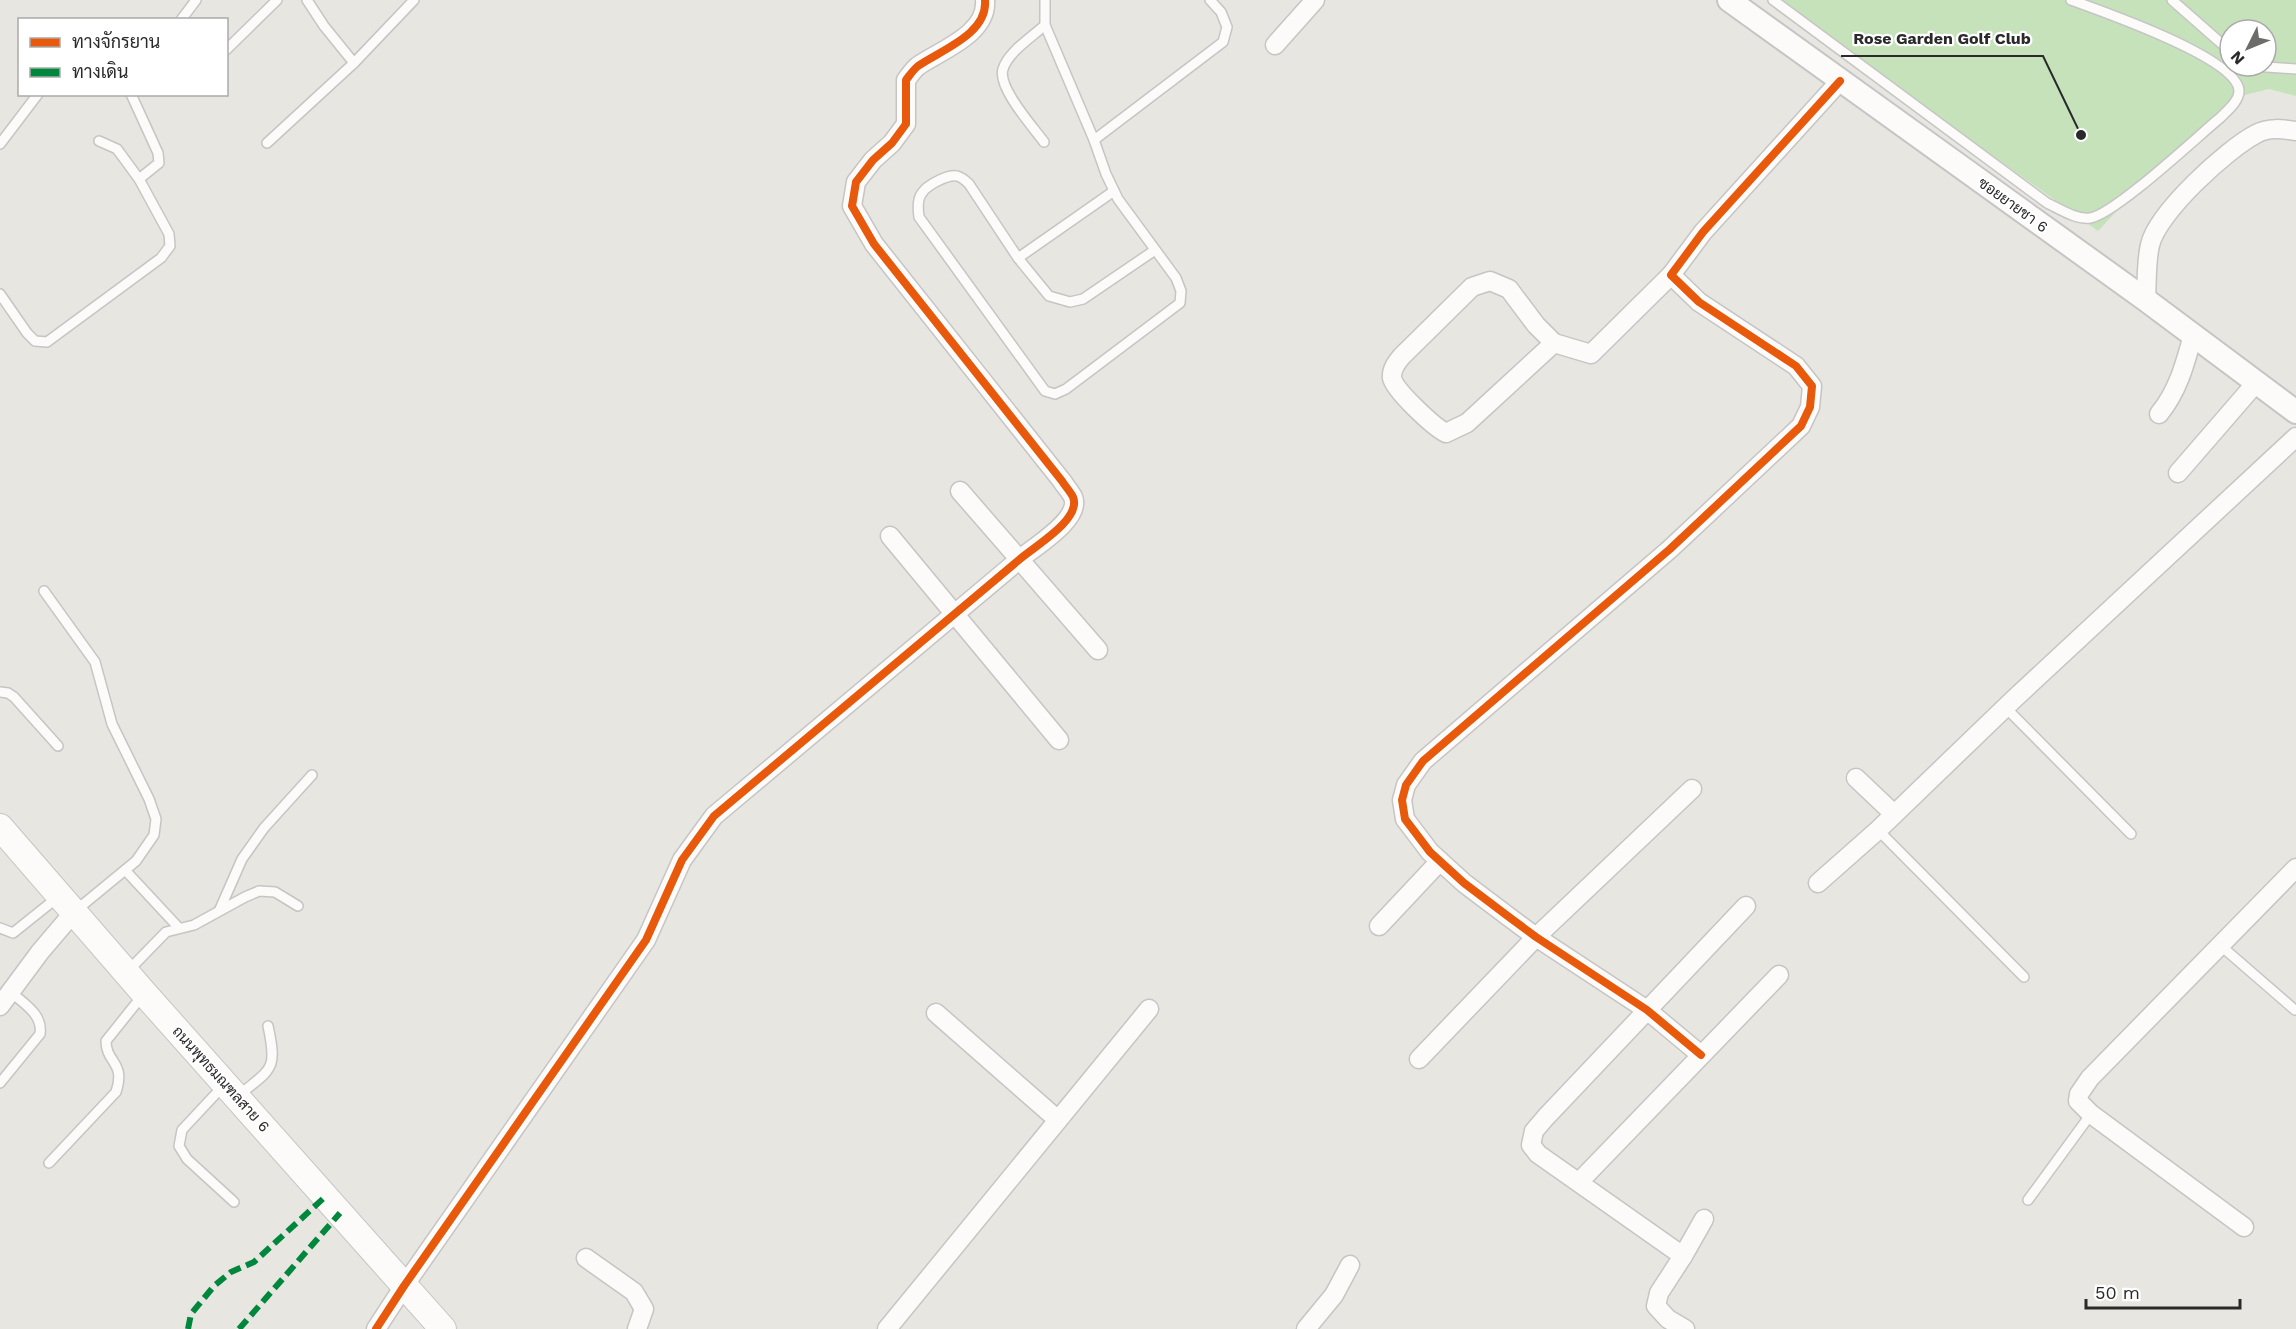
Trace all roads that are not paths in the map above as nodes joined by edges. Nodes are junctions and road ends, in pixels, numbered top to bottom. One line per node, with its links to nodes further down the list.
1 (196, 0): 13 (lane)
2 (277, 0): 17 (lane)
3 (306, 0): 18 (lane)
4 (414, 0): 18 (lane)
5 (985, 0): 46 (street)
6 (1045, 0): 14 (lane)
7 (1210, 0): 25 (lane)
8 (1729, 0): 21 (street, ซอยยายชา 6)
9 (1773, 0): 10 (lane)
10 (2071, 0)
11 (2172, 0): 15 (lane)
12 (1310, 2): 16 (street)
13 (182, 18)
14 (1045, 25): 25 (lane); 27 (lane)
15 (2218, 40)
16 (1275, 45)
17 (228, 48)
18 (354, 63): 28 (lane)
19 (2278, 68): 20 (lane)
20 (2296, 69)
21 (1840, 81): 34 (street); 36 (street, ซอยยายชา 6)
22 (36, 96): 29 (lane)
23 (132, 96): 30 (lane)
24 (2296, 131): 36 (street)
25 (1094, 140): 31 (lane)
26 (99, 141): 30 (lane)
27 (1044, 142)
28 (267, 143)
29 (0, 144)
30 (139, 179): 35 (lane)
31 (1114, 191): 32 (lane); 33 (lane)
32 (1155, 250): 33 (lane); 33 (lane)
33 (1018, 258)
34 (1671, 275): 38 (street); 61 (street)
35 (0, 294)
36 (2146, 300): 37 (street, ซอยยายชา 6)
37 (2193, 335): 39 (street, ซอยยายชา 6); 41 (street)
38 (1554, 343): 38 (street)
39 (2255, 384): 40 (street, ซอยยายชา 6); 43 (street)
40 (2296, 412)
41 (2159, 414)
42 (2296, 437): 51 (street)
43 (2178, 473)
44 (960, 491): 46 (street)
45 (890, 536): 48 (street)
46 (1020, 559): 48 (street); 49 (street)
47 (44, 591): 63 (lane)
48 (954, 614): 52 (street); 99 (street)
49 (1098, 651)
50 (0, 692): 53 (lane)
51 (2005, 707): 57 (street); 60 (lane)
52 (1059, 740)
53 (58, 746)
54 (312, 775): 68 (lane)
55 (1856, 778): 57 (street)
56 (1692, 789): 72 (street)
57 (1894, 814): 59 (street)
58 (0, 827): 65 (main road, ถนนพุทธมณฑลสาย 6)
59 (1878, 830): 64 (street); 76 (lane)
60 (2131, 834)
61 (1440, 861): 69 (street); 72 (street)
62 (2296, 868): 73 (street)
63 (125, 870): 65 (lane); 71 (lane)
64 (1818, 883)
65 (67, 904): 70 (lane); 74 (main road, ถนนพุทธมณฑลสาย 6); 78 (street)
66 (298, 906): 68 (lane)
67 (1746, 906): 80 (street)
68 (220, 909): 71 (lane)
69 (1379, 926)
70 (0, 928)
71 (179, 928): 74 (lane)
72 (1536, 937): 80 (street); 85 (street)
73 (2220, 945): 81 (lane); 88 (street)
74 (126, 973): 77 (main road, ถนนพุทธมณฑลสาย 6)
75 (1779, 975): 84 (street)
76 (2025, 977)
77 (144, 993): 87 (main road, ถนนพุทธมณฑลสาย 6); 90 (lane)
78 (5, 999): 86 (lane)
79 (1149, 1009): 89 (street)
80 (1647, 1010): 84 (street); 91 (street)
81 (2295, 1010)
82 (936, 1013): 89 (street)
83 (268, 1026): 87 (lane)
84 (1701, 1055): 91 (street)
85 (1419, 1059)
86 (0, 1083)
87 (231, 1090): 93 (lane); 99 (main road, ถนนพุทธมณฑลสาย 6)
88 (2091, 1114): 92 (lane); 95 (street)
89 (1058, 1120): 103 (street)
90 (49, 1163)
91 (1579, 1182): 96 (street)
92 (2028, 1200)
93 (234, 1202)
94 (1704, 1219): 96 (street)
95 (2244, 1227)
96 (1683, 1256): 105 (street)
97 (586, 1258): 102 (street)
98 (1350, 1265): 104 (street)
99 (404, 1286): 100 (street); 101 (main road, ถนนพุทธมณฑลสาย 6)
100 (376, 1329)
101 (442, 1329)
102 (637, 1329)
103 (887, 1329)
104 (1306, 1329)
105 (1685, 1329)

